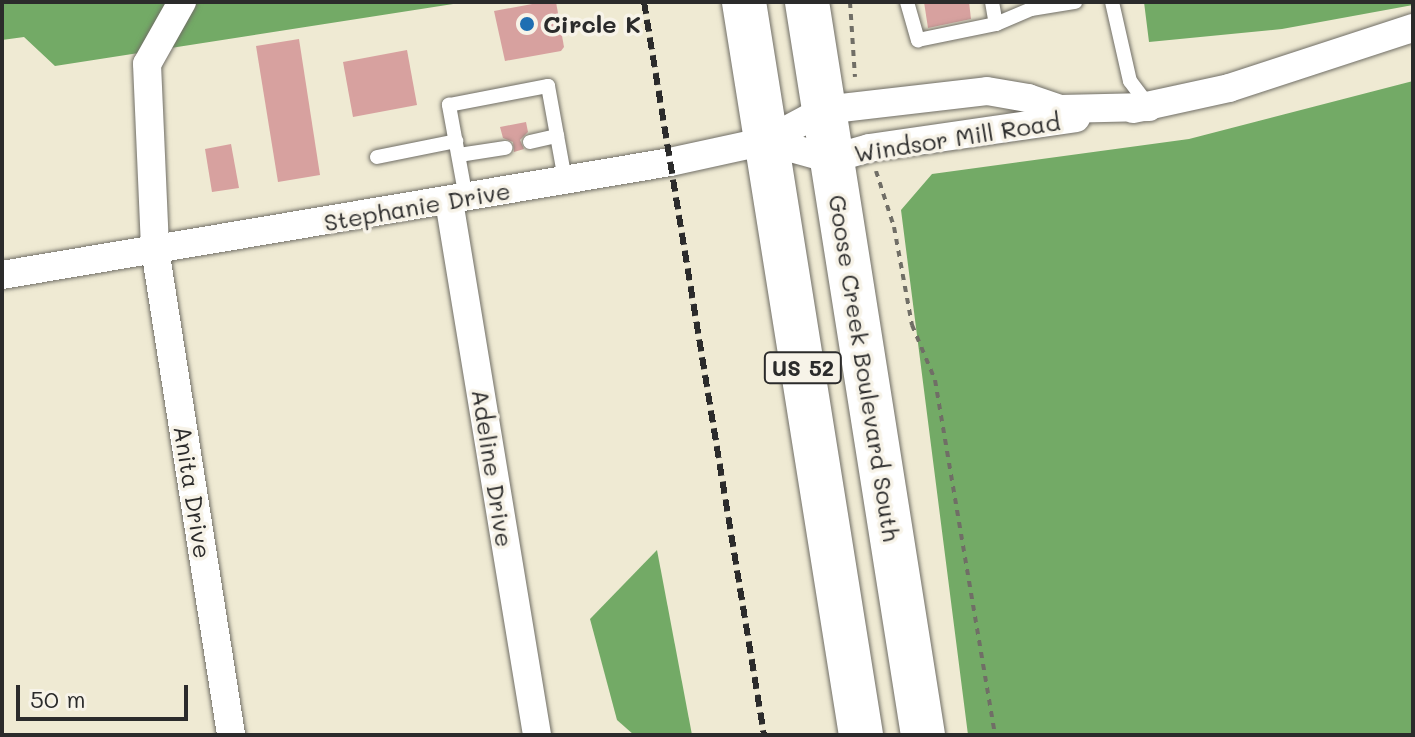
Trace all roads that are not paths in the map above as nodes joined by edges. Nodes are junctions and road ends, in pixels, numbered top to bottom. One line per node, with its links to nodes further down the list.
1 (182, 2): 21 (street, Anita Drive)
2 (744, 2): 13 (highway, US 52)
3 (807, 2): 11 (highway, Goose Creek Boulevard South / US 52)
4 (907, 2): 8 (lane)
5 (992, 2): 8 (lane)
6 (1075, 2): 8 (lane)
7 (1112, 2): 10 (lane)
8 (996, 24)
9 (1413, 28): 10 (street, Windsor Mill Road)
10 (1149, 107): 11 (street, Windsor Mill Road); 17 (street, Windsor Mill Road)
11 (842, 108): 13 (street, Stephanie Drive); 17 (highway, Goose Creek Boulevard South / US 52)
12 (557, 136): 14 (lane); 15 (lane); 19 (lane)
13 (766, 141): 17 (street, Windsor Mill Road); 19 (street, Stephanie Drive); 25 (highway, US 52)
14 (530, 142)
15 (458, 148): 16 (lane); 18 (lane); 20 (lane)
16 (505, 148)
17 (850, 153): 26 (highway, Goose Creek Boulevard South / US 52)
18 (377, 157)
19 (565, 180): 20 (street, Stephanie Drive)
20 (458, 199): 21 (street, Stephanie Drive); 24 (street, Adeline Drive)
21 (155, 249): 22 (street, Stephanie Drive); 23 (street, Anita Drive)
22 (2, 275)
23 (231, 735)
24 (537, 735)
25 (861, 735)
26 (923, 735)

